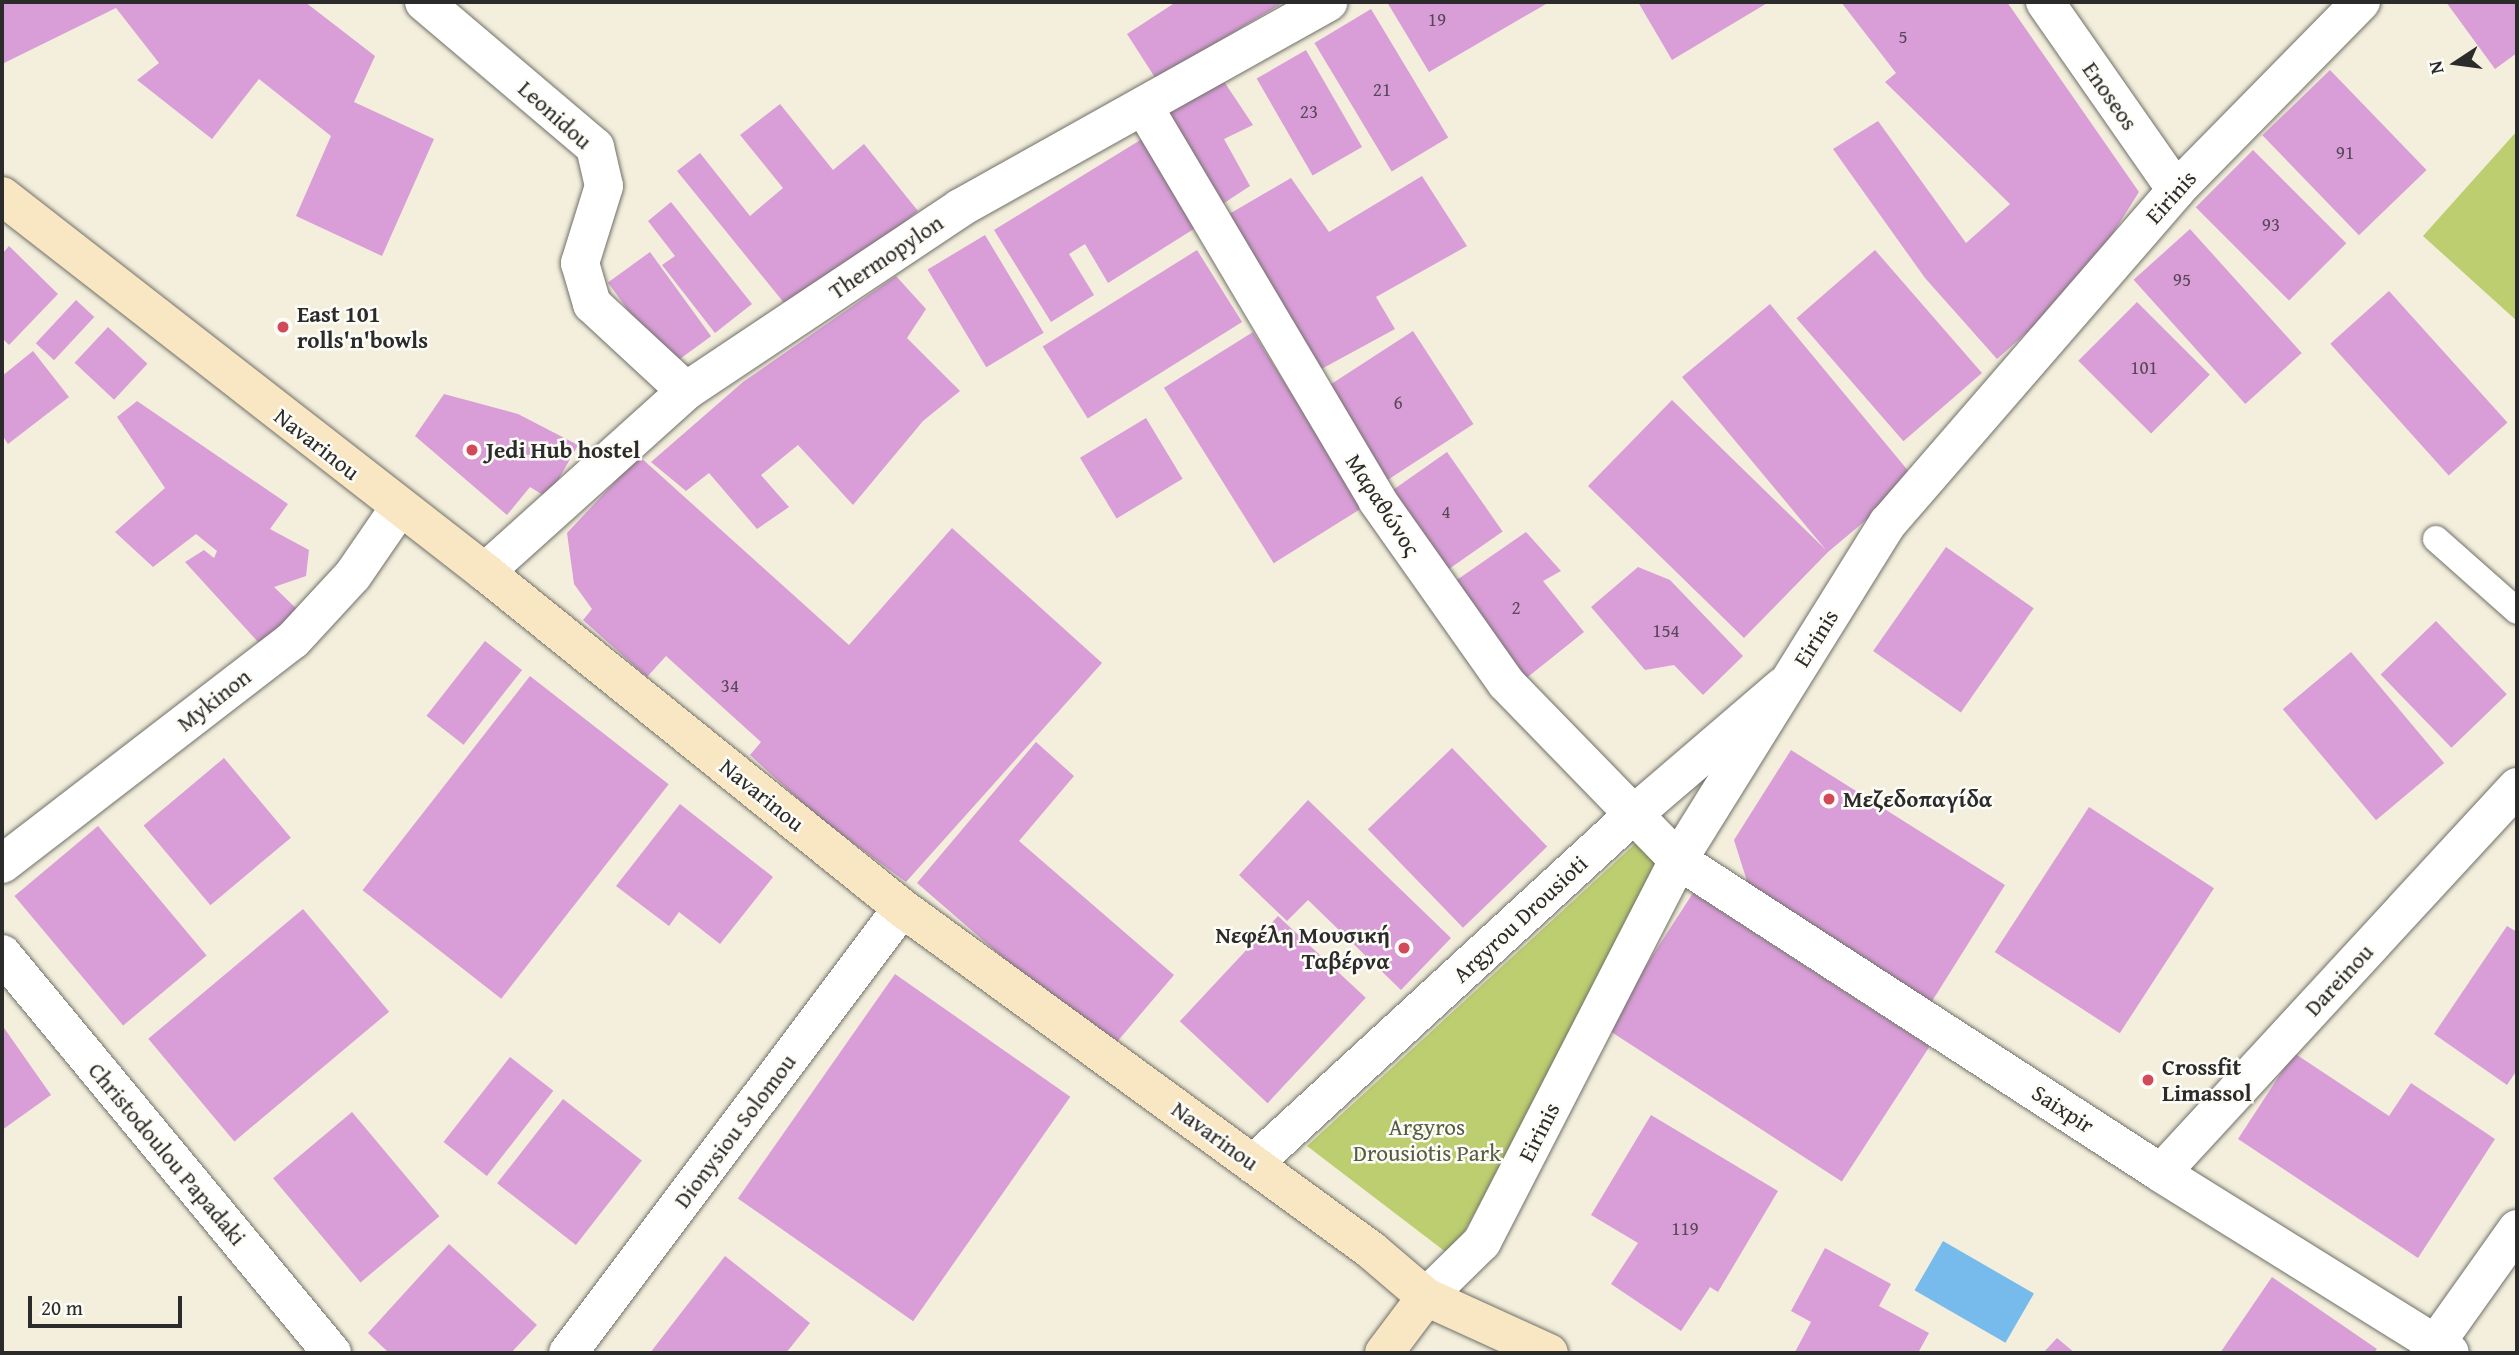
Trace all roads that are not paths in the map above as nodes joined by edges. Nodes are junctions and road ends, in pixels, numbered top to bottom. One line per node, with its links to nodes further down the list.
1 (424, 2): 8 (street, Leonidou)
2 (1328, 2): 5 (street, Thermopylon)
3 (2045, 2): 6 (street, Enoseos)
4 (2361, 2): 6 (street, Eirinis)
5 (1144, 107): 8 (street, Thermopylon); 15 (street, Μαραθώνος)
6 (2176, 190): 13 (street, Eirinis)
7 (2, 196): 9 (main road, Navarinou)
8 (686, 391): 11 (street, Thermopylon)
9 (399, 509): 11 (main road, Navarinou); 17 (street, Mykinon)
10 (2436, 539): 12 (lane)
11 (485, 572): 18 (main road, Navarinou)
12 (2517, 611)
13 (1791, 680): 15 (street, Argyrou Drousioti); 16 (street, Eirinis)
14 (2517, 787): 21 (street, Dareinou)
15 (1634, 814): 16 (street, Μαραθώνος); 20 (street, Argyrou Drousioti)
16 (1678, 860): 21 (street, Saixpir); 23 (street, Eirinis)
17 (2, 864)
18 (902, 908): 20 (main road, Navarinou); 26 (street, Dionysiou Solomou)
19 (2, 954): 25 (street, Christodoulou Papadaki)
20 (1253, 1164): 23 (main road, Navarinou)
21 (2161, 1173): 24 (street, Saixpir)
22 (2517, 1229): 24 (street)
23 (1426, 1297): 27 (main road, Eirinis); 28 (main road, Navarinou)
24 (2438, 1350)
25 (332, 1353)
26 (568, 1353)
27 (1384, 1353)
28 (1549, 1353)

